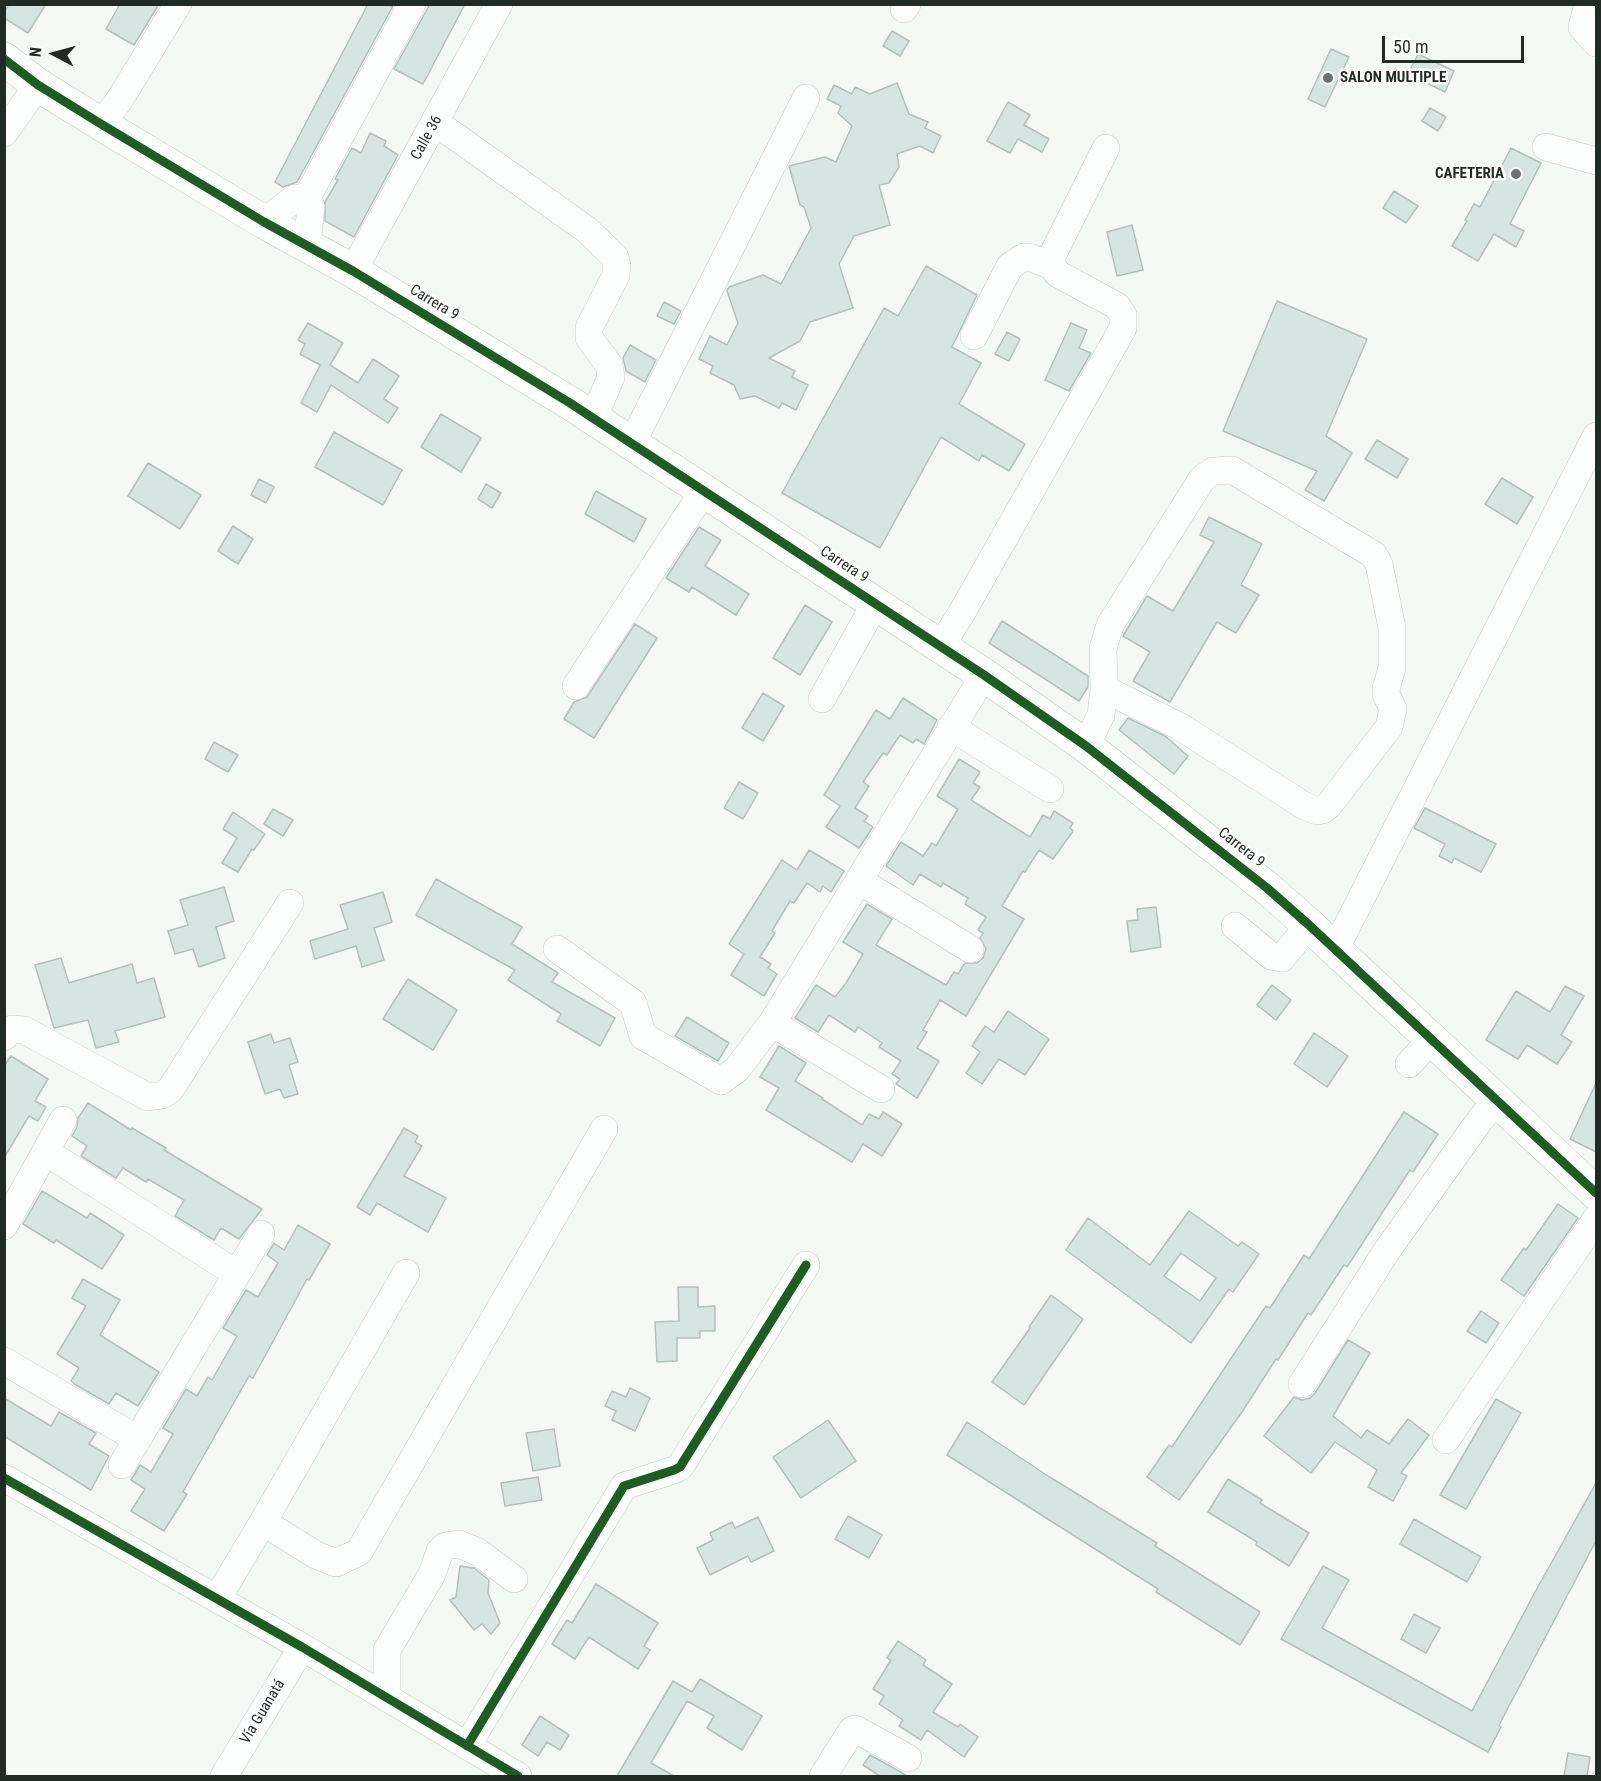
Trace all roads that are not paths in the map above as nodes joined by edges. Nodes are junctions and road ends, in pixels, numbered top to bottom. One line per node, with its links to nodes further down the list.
1 (178, 4): 10 (street)
2 (411, 4): 15 (street)
3 (500, 4): 9 (street, Calle 36)
4 (1588, 4): 5 (street)
5 (1596, 43)
6 (4, 59): 7 (main road, Carrera 9)
7 (38, 85): 10 (main road, Carrera 9); 11 (street)
8 (806, 98): 23 (street)
9 (435, 122): 19 (street, Calle 36); 21 (street)
10 (101, 124): 16 (main road, Carrera 9)
11 (4, 134)
12 (1546, 147): 14 (street)
13 (1106, 148): 18 (street)
14 (1596, 161)
15 (306, 199): 16 (street); 17 (street)
16 (264, 222): 17 (main road, Carrera 9)
17 (307, 245): 19 (main road, Carrera 9)
18 (1052, 266): 20 (street); 27 (street)
19 (353, 272): 21 (main road, Carrera 9)
20 (974, 336)
21 (593, 419): 23 (main road, Carrera 9)
22 (1596, 436): 41 (street)
23 (631, 445): 24 (main road, Carrera 9)
24 (707, 495): 25 (street); 26 (main road, Carrera 9); 29 (street)
25 (650, 592)
26 (875, 604): 27 (main road, Carrera 9); 31 (street)
27 (940, 647): 28 (main road, Carrera 9)
28 (984, 675): 32 (street); 33 (main road, Carrera 9)
29 (576, 686)
30 (1104, 689): 30 (street); 33 (street)
31 (822, 699)
32 (956, 720): 34 (street); 35 (street)
33 (1086, 746): 37 (main road, Carrera 9)
34 (1050, 789)
35 (860, 881): 40 (street); 42 (street)
36 (290, 903): 43 (street)
37 (1309, 925): 38 (street); 41 (main road, Carrera 9)
38 (1235, 926)
39 (557, 949): 42 (street)
40 (970, 949)
41 (1335, 950): 44 (main road, Carrera 9)
42 (772, 1023): 46 (street)
43 (4, 1037)
44 (1431, 1040): 45 (street); 47 (main road, Carrera 9)
45 (1409, 1064)
46 (881, 1089)
47 (1496, 1101): 51 (main road, Carrera 9); 58 (street)
48 (63, 1120): 50 (street)
49 (603, 1129): 63 (street)
50 (46, 1152): 52 (street); 56 (street)
51 (1596, 1196): 60 (street)
52 (4, 1226)
53 (261, 1234): 56 (street)
54 (806, 1265): 68 (street)
55 (406, 1273): 63 (street)
56 (237, 1274): 59 (street)
57 (4, 1361): 59 (street)
58 (1302, 1384)
59 (137, 1439): 61 (street)
60 (1446, 1440)
61 (122, 1465)
62 (4, 1478): 65 (street)
63 (263, 1522): 65 (street)
64 (514, 1579): 67 (street)
65 (223, 1590): 66 (street)
66 (302, 1647): 67 (street); 70 (street, Vía Guanatá)
67 (387, 1698): 68 (street)
68 (467, 1746): 71 (street)
69 (908, 1758): 72 (street)
70 (224, 1776)
71 (518, 1776)
72 (823, 1776)

